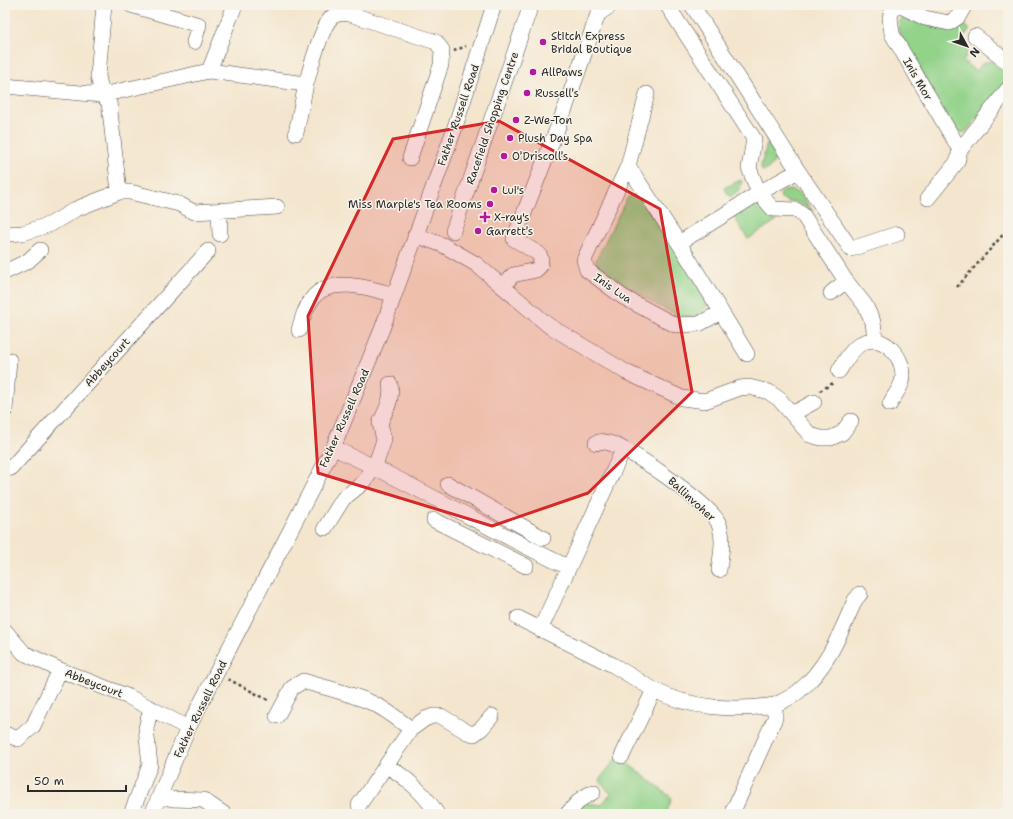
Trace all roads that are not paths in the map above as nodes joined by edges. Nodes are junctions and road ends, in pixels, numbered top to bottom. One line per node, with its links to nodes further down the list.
1 (104, 5): 20 (street)
2 (131, 5): 13 (street)
3 (235, 5): 15 (street)
4 (494, 5): 35 (street, Father Russell Road)
5 (531, 5): 31 (street, Racefield Shopping Centre)
6 (611, 5): 41 (street)
7 (667, 5): 27 (street)
8 (692, 5): 25 (street)
9 (894, 5): 22 (street, Inis Mor)
10 (899, 5): 11 (street)
11 (965, 5)
12 (975, 36): 14 (street)
13 (194, 42)
14 (1008, 62)
15 (210, 71): 16 (street); 20 (street)
16 (306, 84): 21 (street); 23 (street)
17 (5, 86): 20 (street)
18 (1008, 89): 22 (street)
19 (647, 94): 24 (street, Inis Lua)
20 (102, 95): 26 (street)
21 (296, 133)
22 (960, 150): 28 (street)
23 (410, 158)
24 (628, 166): 36 (street); 44 (street, Inis Lua)
25 (798, 171): 27 (street); 34 (street)
26 (119, 192): 30 (street); 32 (street)
27 (759, 193): 36 (street); 40 (street)
28 (928, 198)
29 (277, 207): 30 (street)
30 (219, 211): 33 (street)
31 (453, 231)
32 (5, 234)
33 (220, 234)
34 (897, 234)
35 (415, 235): 41 (street); 43 (street, Father Russell Road)
36 (679, 243): 44 (street)
37 (40, 250): 39 (street)
38 (208, 251): 60 (street, Abbeycourt)
39 (5, 272)
40 (846, 281): 42 (street); 46 (street)
41 (503, 286): 54 (street)
42 (830, 293)
43 (394, 295): 45 (street); 57 (street, Father Russell Road)
44 (721, 312): 47 (street)
45 (299, 330)
46 (875, 340): 49 (street); 52 (street)
47 (747, 354)
48 (9, 360): 53 (street)
49 (839, 371)
50 (390, 384): 59 (street)
51 (814, 402): 54 (street)
52 (890, 404)
53 (5, 410)
54 (792, 414): 55 (street)
55 (851, 421)
56 (596, 443): 58 (street, Ballinvoher)
57 (333, 448): 59 (street); 84 (street, Father Russell Road)
58 (623, 450): 72 (street); 73 (street, Ballinvoher)
59 (375, 466): 63 (street); 66 (street)
60 (5, 469)
61 (448, 484): 62 (street)
62 (481, 502): 63 (street); 64 (street)
63 (472, 518): 67 (street); 68 (street)
64 (510, 519): 68 (street); 69 (street)
65 (434, 520): 67 (street)
66 (325, 528)
67 (463, 534): 70 (street)
68 (502, 534): 70 (street); 72 (street)
69 (543, 538)
70 (493, 550): 71 (street)
71 (526, 566)
72 (568, 567): 76 (street)
73 (719, 570)
74 (860, 594): 80 (street)
75 (518, 618): 76 (street)
76 (540, 630): 79 (street)
77 (5, 631): 78 (street, Abbeycourt)
78 (60, 670): 81 (street, Abbeycourt); 86 (street)
79 (654, 690): 80 (street); 87 (street)
80 (775, 705): 97 (street)
81 (151, 708): 84 (street, Abbeycourt); 92 (street)
82 (279, 711): 85 (street)
83 (492, 716): 85 (street)
84 (188, 728): 90 (street, Father Russell Road)
85 (411, 729): 88 (street)
86 (5, 734)
87 (622, 756)
88 (387, 766): 91 (street); 95 (street)
89 (593, 792): 96 (street)
90 (160, 795): 93 (street, Father Russell Road); 94 (street)
91 (359, 806)
92 (131, 814)
93 (152, 814)
94 (224, 814)
95 (437, 814)
96 (568, 814)
97 (736, 814)

